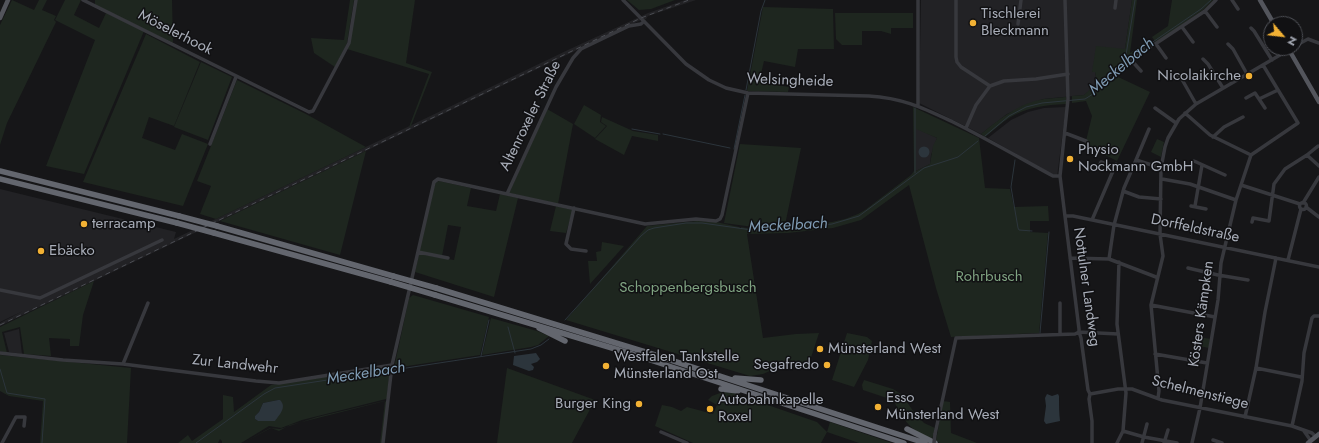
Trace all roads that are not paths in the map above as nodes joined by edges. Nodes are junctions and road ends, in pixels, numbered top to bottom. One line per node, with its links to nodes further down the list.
1 (8, 0): 17 (main road)
2 (83, 0): 38 (street, Möselerhook)
3 (356, 0): 38 (street, Möselerhook)
4 (623, 0): 18 (street, Welsingheide)
5 (918, 0): 47 (street)
6 (956, 0): 39 (street)
7 (1021, 0): 19 (street)
8 (1065, 0): 35 (street, Nottulner Landweg)
9 (1116, 0): 14 (street)
10 (1216, 0): 15 (street)
11 (1232, 0): 13 (street)
12 (1260, 0): 16 (main road)
13 (1238, 7)
14 (1115, 8)
15 (1205, 11): 20 (street); 21 (street)
16 (1269, 16)
17 (0, 18)
18 (644, 22): 42 (street, Welsingheide); 77 (street, Altenroxeler Straße)
19 (1018, 24)
20 (1182, 27): 23 (street); 26 (street)
21 (1217, 27)
22 (1251, 28): 32 (street)
23 (1193, 42)
24 (1303, 42): 25 (street)
25 (1319, 43)
26 (1156, 44): 30 (street); 34 (street)
27 (1228, 44): 37 (street)
28 (1278, 56): 32 (street)
29 (1293, 56): 45 (main road)
30 (1166, 58)
31 (1203, 59): 40 (street)
32 (1272, 60): 33 (street)
33 (1263, 65): 37 (street); 41 (street)
34 (1141, 71)
35 (1068, 74): 39 (street); 55 (street, Nottulner Landweg)
36 (1176, 74): 46 (street)
37 (1247, 74): 40 (street)
38 (236, 77): 58 (street)
39 (990, 86): 53 (street)
40 (1223, 88): 46 (street)
41 (1278, 90): 44 (street); 60 (street)
42 (748, 93): 47 (street, Welsingheide); 83 (street, Altenroxeler Straße)
43 (1246, 98): 44 (street)
44 (1259, 99): 49 (street)
45 (1319, 102)
46 (1196, 104): 50 (street)
47 (918, 106): 53 (street, Welsingheide)
48 (1156, 108): 52 (street)
49 (1265, 108)
50 (1185, 113): 52 (street); 56 (street)
51 (1243, 117): 56 (street)
52 (1176, 123): 66 (street)
53 (966, 128): 70 (street, Welsingheide)
54 (1149, 129): 62 (street)
55 (1065, 133): 57 (street); 70 (street, Nottulner Landweg)
56 (1213, 137): 60 (street)
57 (1086, 141)
58 (210, 144)
59 (1318, 146): 61 (street)
60 (1251, 155): 74 (street, Kösters Kämpken)
61 (1307, 155): 65 (street); 78 (street)
62 (1136, 160): 66 (street); 76 (street)
63 (1194, 161): 64 (street)
64 (1202, 165): 69 (street); 75 (street)
65 (1319, 166)
66 (1162, 168): 72 (street)
67 (1098, 169): 88 (street)
68 (0, 171): 106 (highway, bridge)
69 (1225, 175)
70 (1060, 176): 86 (street, Nottulner Landweg)
71 (1319, 177): 81 (street)
72 (1162, 178): 75 (street); 79 (street)
73 (0, 179): 106 (highway, bridge)
74 (1241, 185): 78 (street); 80 (street, Kösters Kämpken)
75 (1198, 187): 80 (street); 84 (street)
76 (1123, 191): 79 (street); 90 (street)
77 (507, 194): 83 (street, Altenroxeler Straße); 95 (street, Altenroxeler Straße)
78 (1273, 195): 81 (street); 89 (street)
79 (1161, 199): 91 (street)
80 (1236, 200): 93 (street, Kösters Kämpken)
81 (1301, 203): 82 (street); 85 (street)
82 (1306, 207): 85 (street); 87 (street)
83 (574, 208): 94 (street)
84 (1206, 209)
85 (1301, 209): 100 (street)
86 (1065, 216): 88 (street, Dorffeldstraße); 97 (street, Nottulner Landweg)
87 (1319, 217)
88 (1092, 220): 90 (street, Dorffeldstraße)
89 (1252, 222)
90 (1114, 225): 91 (street, Dorffeldstraße); 99 (street)
91 (1160, 234): 93 (street, Dorffeldstraße); 105 (street)
92 (162, 240): 108 (street)
93 (1224, 247): 98 (street, Dorffeldstraße); 104 (street, Kösters Kämpken)
94 (586, 251)
95 (418, 252): 96 (street); 124 (street, Altenroxeler Straße)
96 (448, 258)
97 (1070, 258): 99 (street); 116 (street, Nottulner Landweg)
98 (1276, 258): 100 (street, Dorffeldstraße); 125 (street)
99 (1109, 259): 101 (street)
100 (1288, 260): 102 (street, Dorffeldstraße)
101 (1119, 262): 105 (street); 118 (street)
102 (1319, 267)
103 (1188, 268): 104 (street)
104 (1220, 275): 107 (street); 114 (street, Kösters Kämpken)
105 (1156, 277): 112 (street)
106 (392, 279): 109 (highway, bridge)
107 (1248, 280)
108 (0, 290)
109 (435, 292): 115 (highway); 126 (highway)
110 (148, 302): 123 (street)
111 (1060, 303): 117 (street)
112 (1150, 305): 114 (street); 121 (street)
113 (1317, 316): 127 (street)
114 (1215, 317): 122 (street, Kösters Kämpken)
115 (525, 321): 119 (highway); 132 (highway)
116 (1079, 332): 117 (street); 118 (street); 131 (street, Nottulner Landweg)
117 (1060, 334): 154 (street, bridge)
118 (1118, 334): 129 (street)
119 (565, 341)
120 (0, 353): 123 (street, Zur Landwehr)
121 (1155, 354): 122 (street); 133 (street)
122 (1207, 363): 134 (street, Kösters Kämpken)
123 (123, 364): 124 (street, Zur Landwehr)
124 (392, 366): 150 (street, Altenroxeler Straße)
125 (1256, 368): 127 (street); 135 (street)
126 (715, 374): 128 (highway); 153 (highway)
127 (1301, 377): 138 (street)
128 (761, 380)
129 (1126, 388): 131 (street, Schelmenstiege); 133 (street, Schelmenstiege); 142 (street)
130 (721, 390): 132 (highway)
131 (1090, 394): 155 (street, Nottulner Landweg)
132 (760, 395): 152 (highway)
133 (1158, 398): 134 (street, Schelmenstiege)
134 (1200, 408): 135 (street, Schelmenstiege); 159 (street, Kösters Kämpken)
135 (1245, 417): 138 (street, Schelmenstiege)
136 (1147, 424): 145 (street)
137 (24, 426): 149 (street)
138 (1292, 426): 141 (street, Schelmenstiege)
139 (907, 429): 154 (highway)
140 (1168, 430): 147 (street)
141 (1304, 430): 144 (street, Schelmenstiege); 148 (street)
142 (1123, 431): 145 (street); 156 (street)
143 (661, 432): 151 (street)
144 (1317, 435): 148 (main road)
145 (1144, 437): 147 (street); 157 (street)
146 (1213, 440): 160 (street)
147 (1164, 442): 158 (street)
148 (1310, 442)
149 (2, 443)
150 (383, 443)
151 (686, 443)
152 (904, 443)
153 (925, 443)
154 (934, 443)
155 (1092, 443)
156 (1117, 443)
157 (1142, 443)
158 (1177, 443)
159 (1192, 443)
160 (1222, 443)

